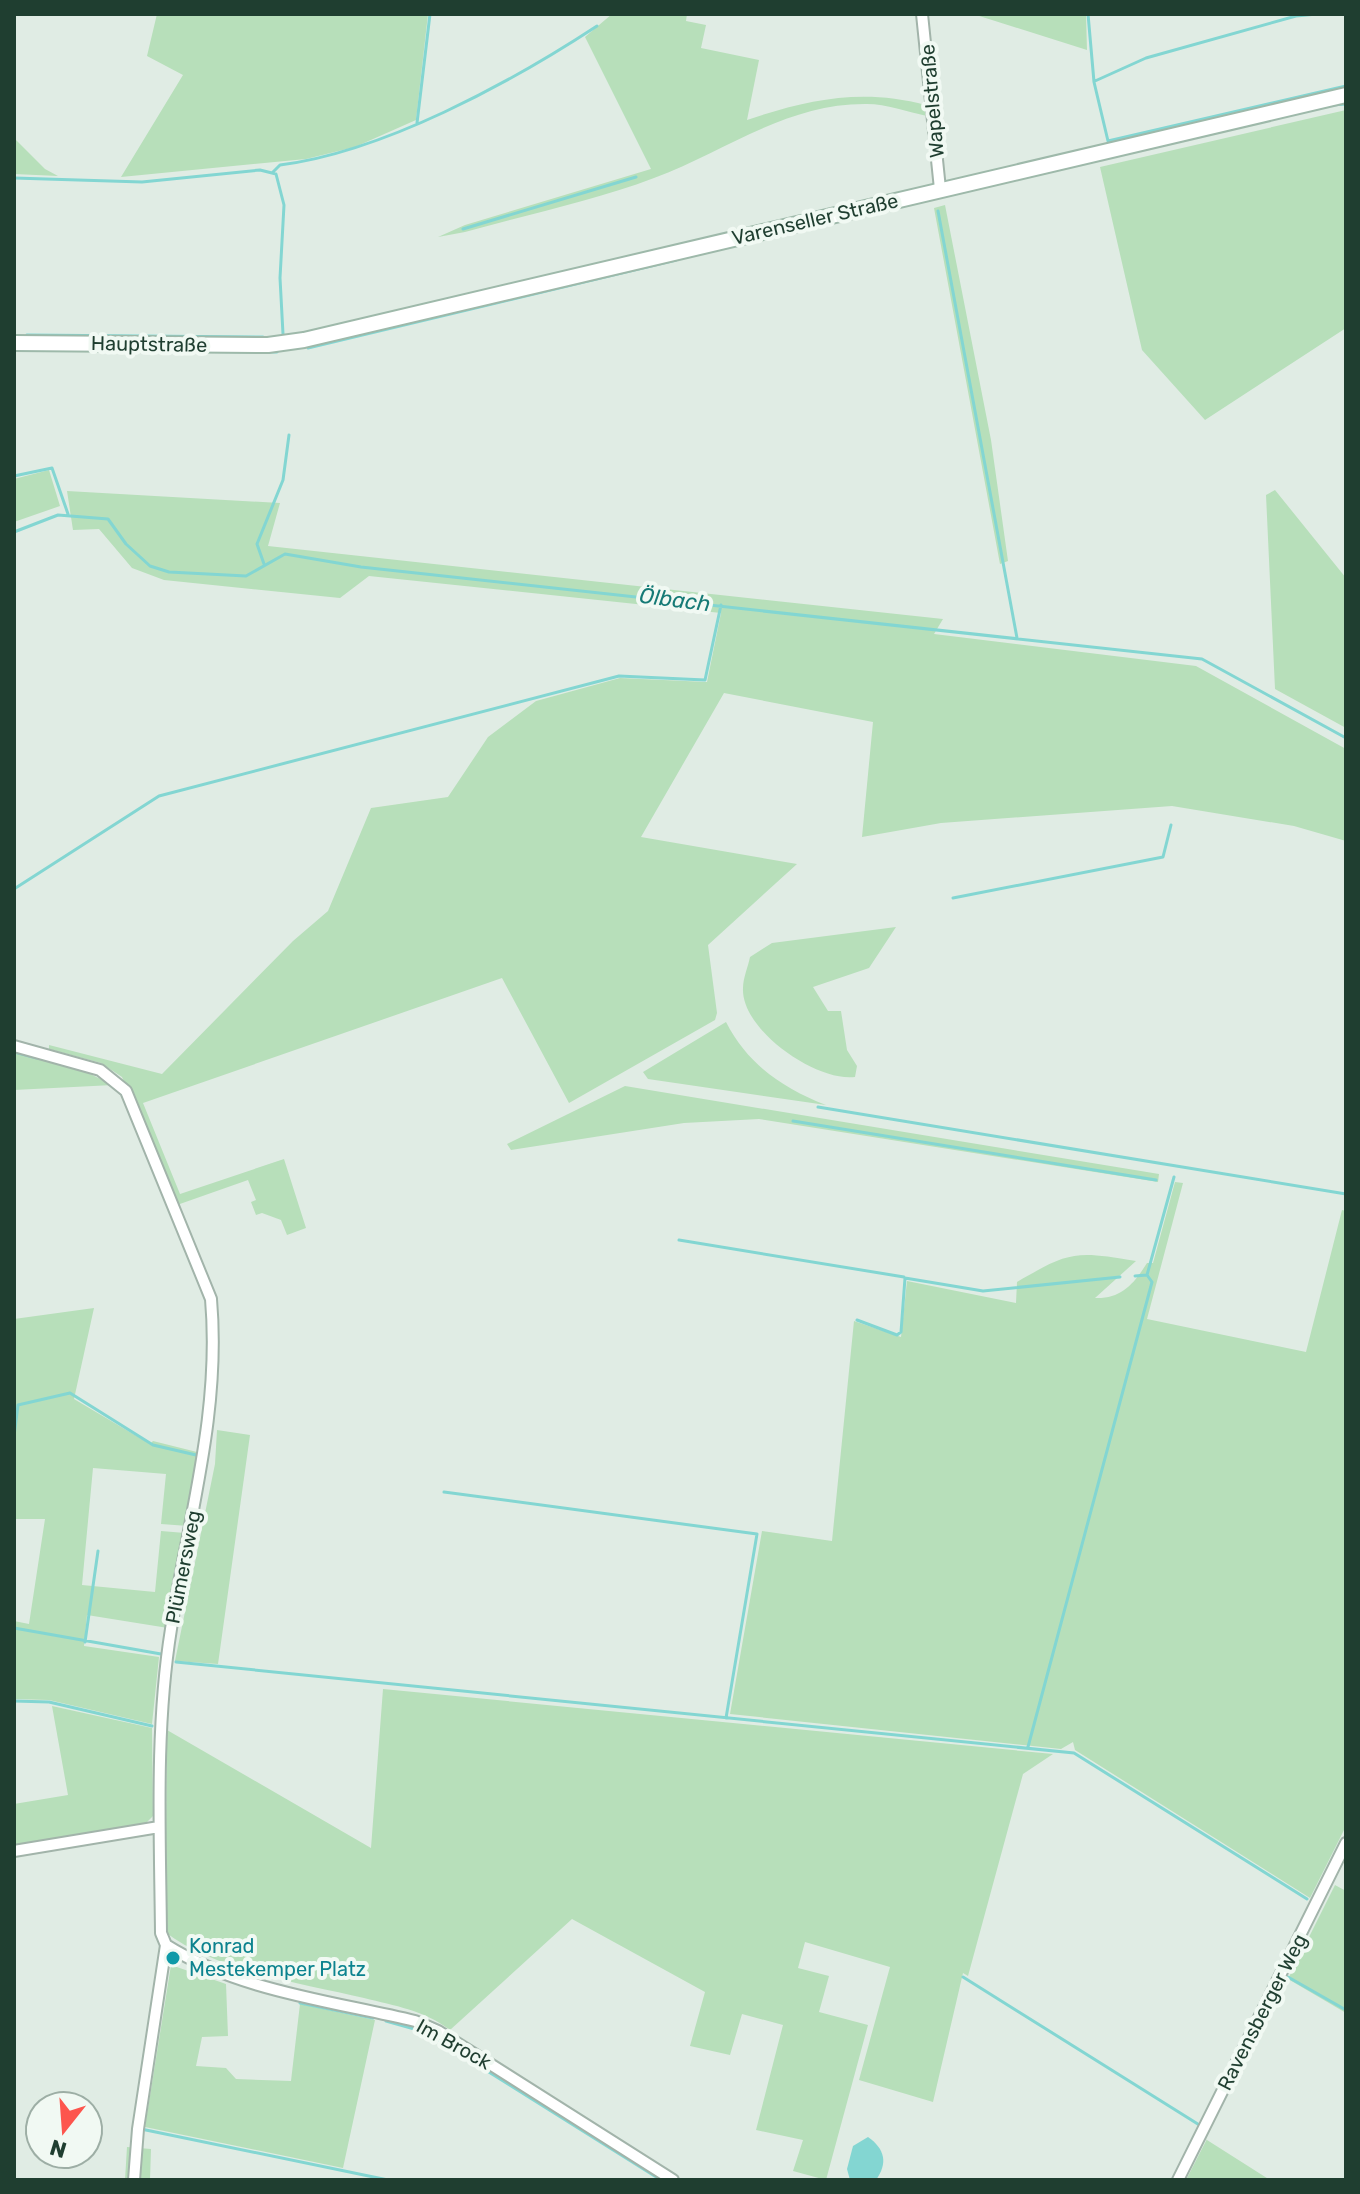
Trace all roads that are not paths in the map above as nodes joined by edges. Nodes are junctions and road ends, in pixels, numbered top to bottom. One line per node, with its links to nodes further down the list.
1 (922, 14): 3 (street, Wapelstraße)
2 (1346, 95): 3 (main road, Varenseller Straße)
3 (940, 189): 5 (main road, Varenseller Straße)
4 (14, 343): 5 (main road, Hauptstraße)
5 (283, 344)
6 (14, 1046): 7 (street, Plümersweg)
7 (159, 1827): 9 (street); 10 (street, Plümersweg)
8 (1346, 1843): 13 (street, Ravensberger Weg)
9 (14, 1851)
10 (166, 1945): 11 (street, Plümersweg); 12 (street, Im Brock)
11 (134, 2180)
12 (673, 2180)
13 (1178, 2180)

